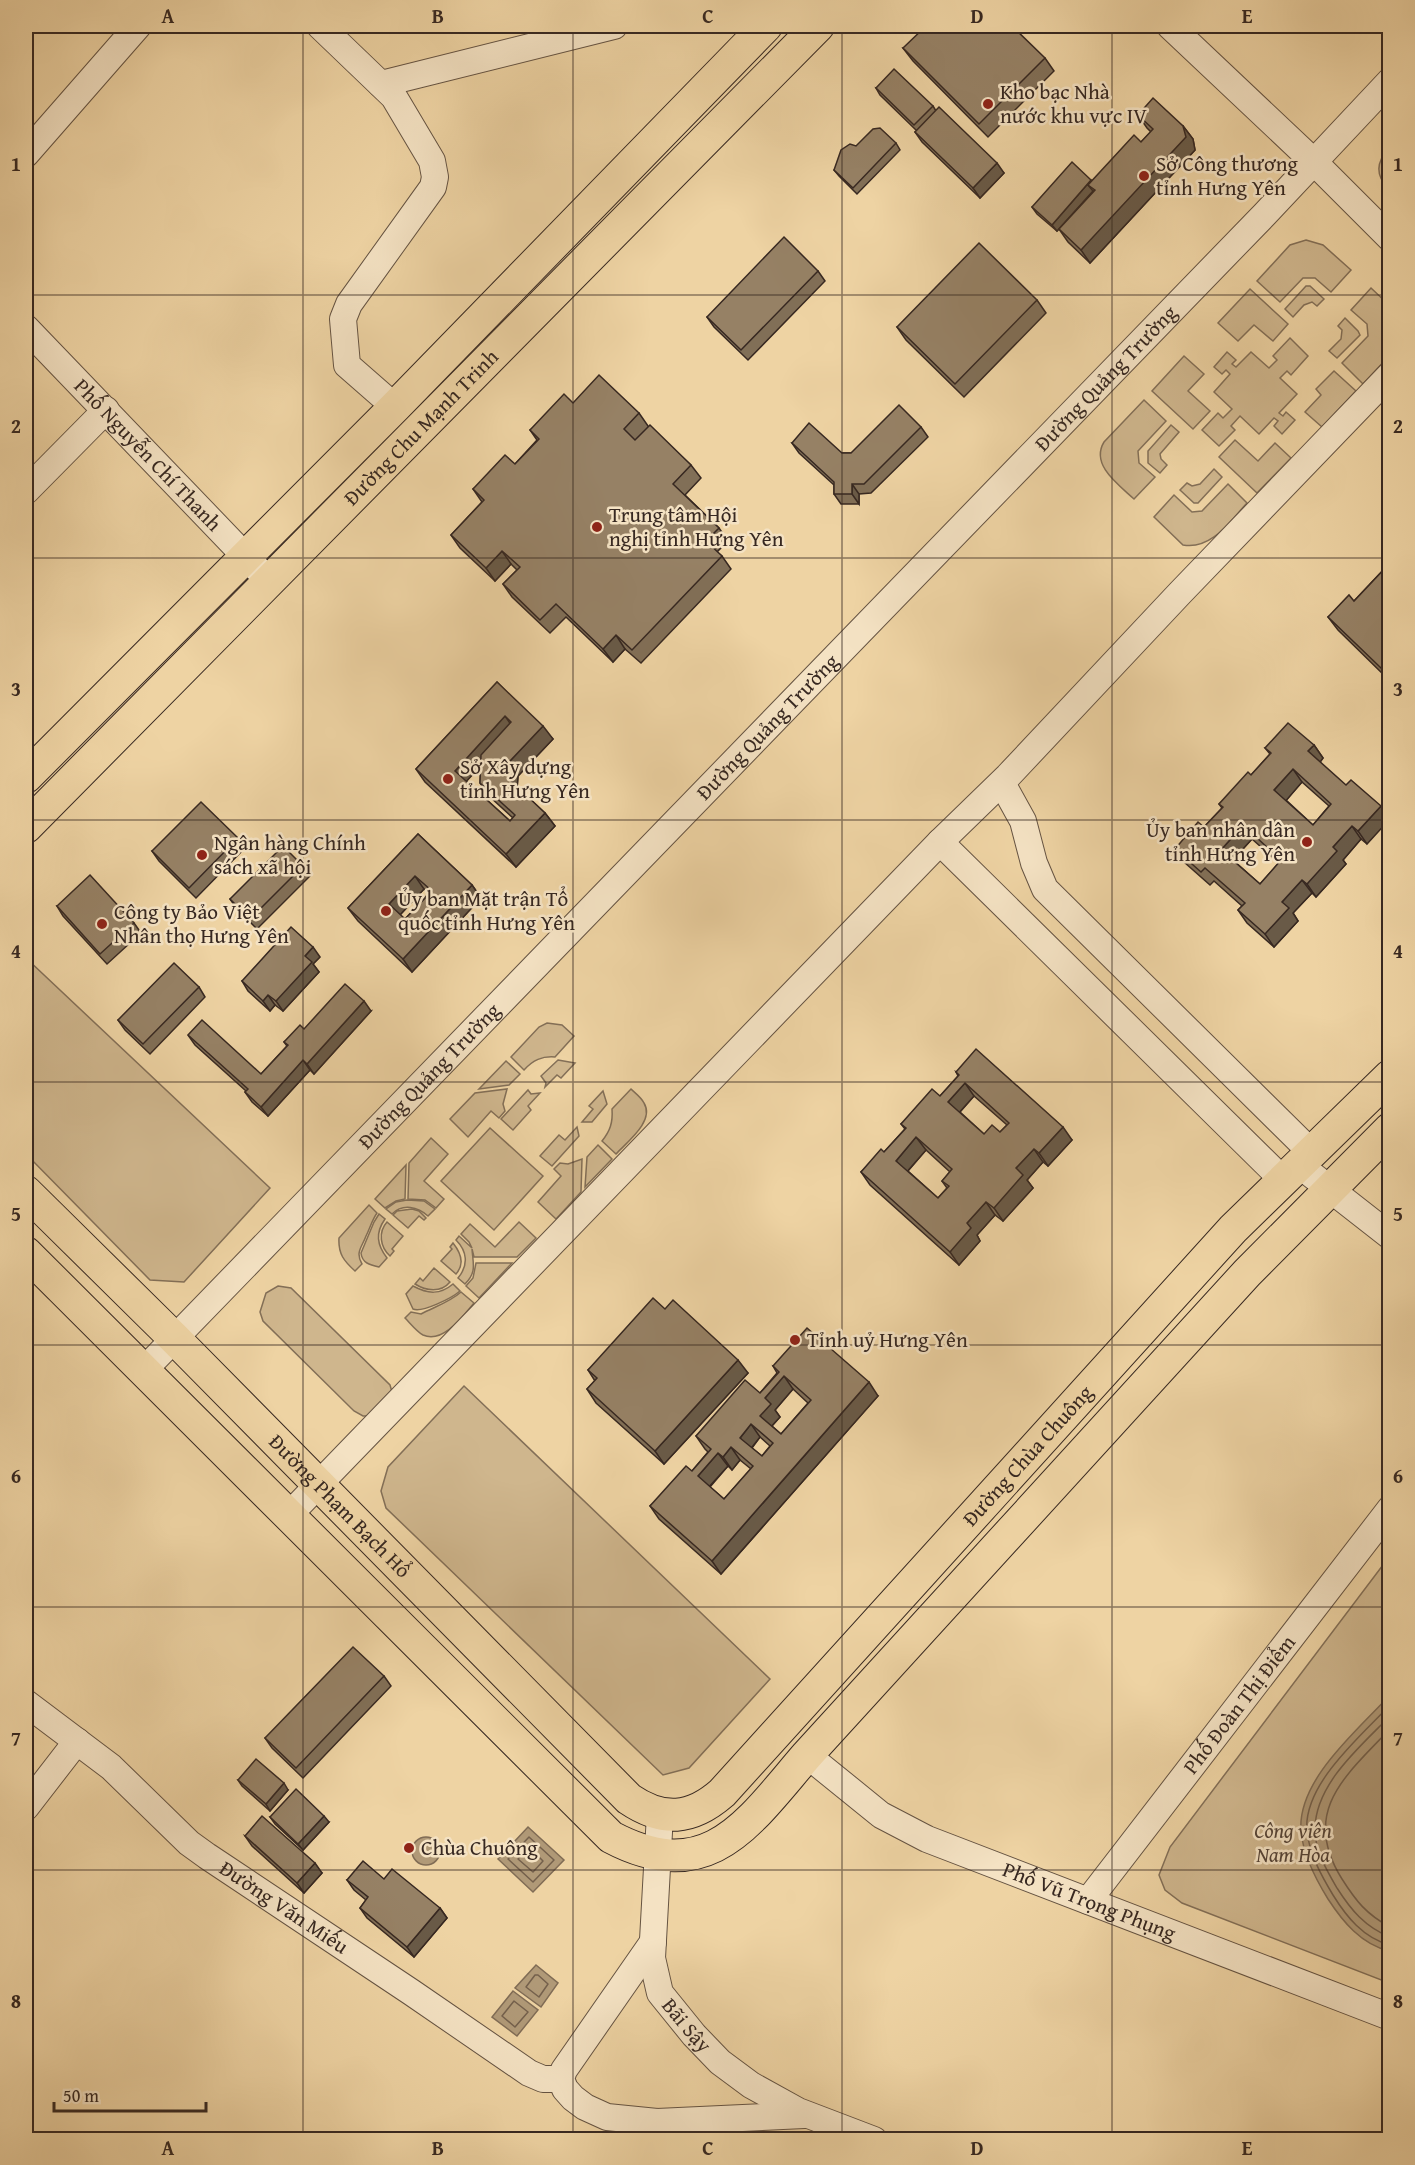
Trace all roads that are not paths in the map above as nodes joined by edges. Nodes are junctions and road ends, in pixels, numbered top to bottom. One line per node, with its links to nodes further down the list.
1 (138, 26): 9 (street)
2 (320, 26): 8 (street)
3 (614, 26): 8 (street)
4 (766, 26): 14 (main road, Đường Chu Mạnh Trinh)
5 (818, 26): 18 (main road, Đường Chu Mạnh Trinh)
6 (1170, 26): 10 (street)
7 (1389, 81): 10 (street, Đường Quảng Trường)
8 (381, 84): 14 (street)
9 (26, 154)
10 (1314, 162): 11 (street); 30 (street, Đường Quảng Trường)
11 (1389, 238)
12 (26, 328): 15 (street, Phố Nguyễn Chí Thanh)
13 (1389, 375): 20 (street)
14 (395, 407): 17 (main road, Đường Chu Mạnh Trinh)
15 (106, 410): 16 (street); 17 (street, Phố Nguyễn Chí Thanh)
16 (26, 491)
17 (246, 556): 18 (street, Phố Nguyễn Chí Thanh); 19 (main road, Đường Chu Mạnh Trinh)
18 (270, 582): 21 (main road, Đường Chu Mạnh Trinh)
19 (26, 777)
20 (1002, 783): 22 (street); 25 (street)
21 (26, 827)
22 (940, 842): 25 (street); 34 (street)
23 (1389, 1076): 25 (main road, Đường Chùa Chuông)
24 (1389, 1129): 26 (main road, Đường Chùa Chuông)
25 (1297, 1165): 26 (street); 32 (main road, Đường Chùa Chuông)
26 (1330, 1189): 28 (street); 33 (main road, Đường Chùa Chuông)
27 (26, 1192): 30 (main road, Đường Phạm Bạch Hổ)
28 (1389, 1236)
29 (26, 1253): 31 (main road, Đường Phạm Bạch Hổ)
30 (175, 1339): 31 (street, Đường Quảng Trường); 34 (main road, Đường Phạm Bạch Hổ)
31 (142, 1371): 36 (main road, Đường Phạm Bạch Hổ)
32 (1063, 1416): 33 (main road); 41 (main road, Đường Chùa Chuông)
33 (1093, 1442): 39 (main road, Đường Chùa Chuông)
34 (319, 1486): 36 (street); 41 (main road, Đường Phạm Bạch Hổ)
35 (1389, 1509): 43 (street, Phố Đoàn Thị Điểm)
36 (288, 1516): 42 (main road, Đường Phạm Bạch Hổ)
37 (26, 1703): 38 (street, Đường Văn Miếu)
38 (77, 1741): 40 (street); 46 (street, Đường Văn Miếu)
39 (807, 1755): 42 (main road, Đường Chùa Chuông); 43 (street, Phố Vũ Trọng Phụng)
40 (26, 1807)
41 (660, 1814): 42 (street, Bãi Sậy)
42 (658, 1855): 44 (street, Bãi Sậy)
43 (1088, 1901): 45 (street, Phố Vũ Trọng Phụng)
44 (653, 1942): 46 (street); 47 (street, Bãi Sậy)
45 (1389, 2017)
46 (561, 2079): 47 (street)
47 (809, 2115): 48 (street, Bãi Sậy)
48 (873, 2139)

